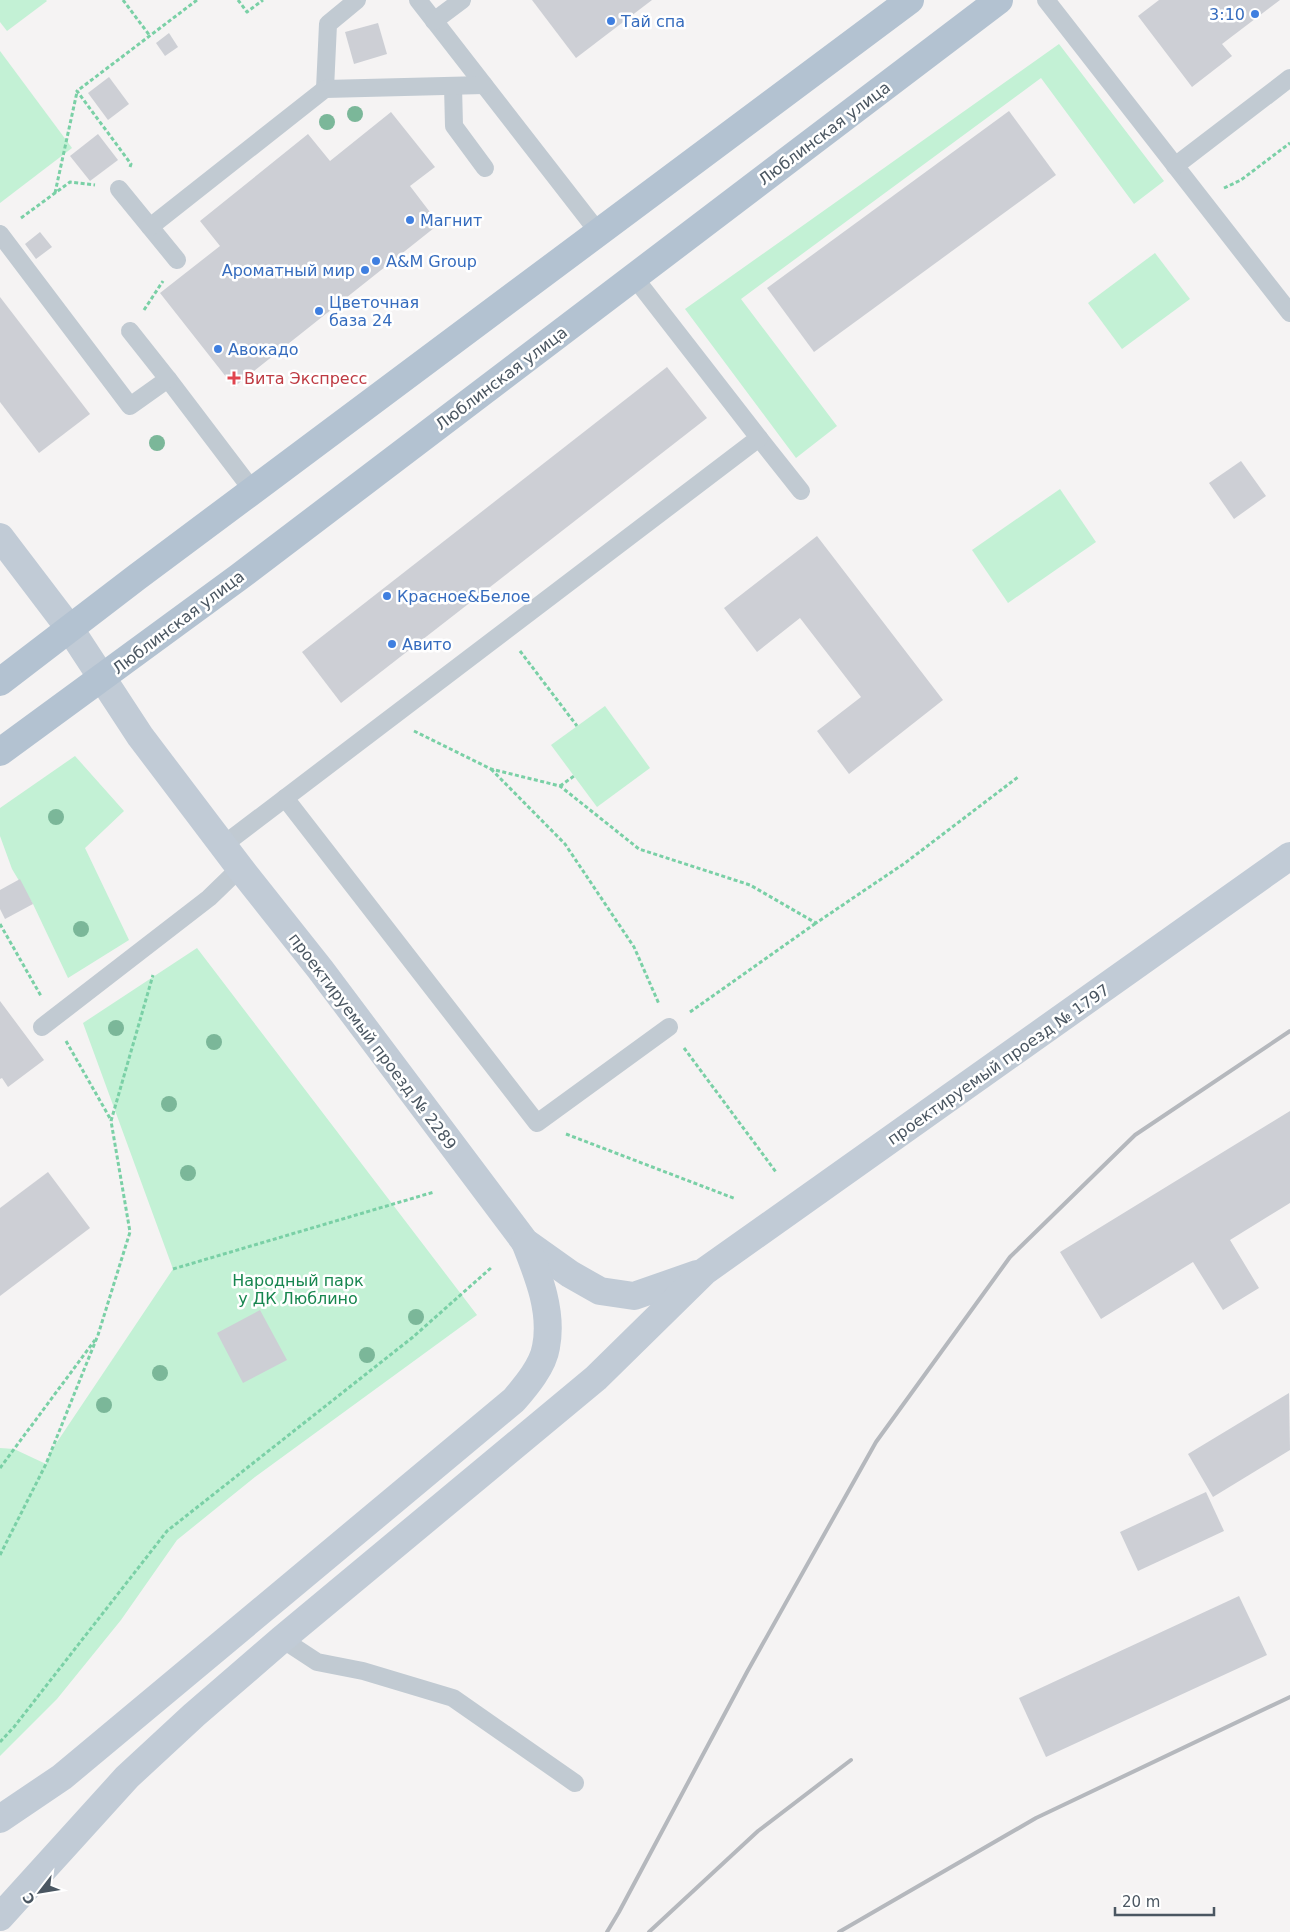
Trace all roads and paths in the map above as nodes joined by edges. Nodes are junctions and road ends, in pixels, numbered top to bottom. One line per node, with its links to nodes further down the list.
1 (123, 0): 12 (path)
2 (197, 0): 12 (path)
3 (238, 0): 4 (path)
4 (263, 0)
5 (357, 0): 16 (lane)
6 (418, 0): 11 (lane)
7 (462, 0): 11 (lane)
8 (910, 0): 26 (main road)
9 (1000, 0): 29 (main road, Люблинская улица)
10 (1046, 0): 19 (lane)
11 (434, 21): 14 (lane)
12 (150, 36): 17 (path)
13 (1290, 78): 19 (lane)
14 (484, 85): 15 (lane); 26 (lane)
15 (453, 86): 16 (lane); 20 (lane)
16 (325, 89): 25 (lane)
17 (77, 92): 21 (path); 22 (path)
18 (1290, 143): 23 (path)
19 (1175, 166): 23 (lane)
20 (485, 168)
21 (119, 189): 22 (path); 25 (lane)
22 (55, 193): 24 (path)
23 (1200, 197): 30 (lane)
24 (16, 221)
25 (150, 228): 28 (lane)
26 (599, 233): 34 (main road)
27 (0, 234): 32 (lane)
28 (177, 260): 31 (path)
29 (634, 277): 33 (lane); 39 (main road, Люблинская улица)
30 (1290, 313)
31 (130, 331): 32 (lane)
32 (168, 379): 34 (lane)
33 (759, 438): 35 (lane); 38 (lane)
34 (253, 491): 37 (main road)
35 (801, 491)
36 (0, 537): 37 (main road, проектируемый проезд № 2289)
37 (70, 629): 39 (main road, проектируемый проезд № 2289); 40 (main road)
38 (504, 632): 41 (lane); 42 (path)
39 (103, 678): 43 (main road, Люблинская улица); 49 (main road, проектируемый проезд № 2289)
40 (0, 682)
41 (389, 719): 44 (path); 48 (lane)
42 (577, 726)
43 (0, 752)
44 (491, 768): 47 (path); 55 (path)
45 (574, 776): 47 (path)
46 (1018, 777): 52 (path)
47 (560, 786): 52 (path)
48 (285, 798): 49 (lane); 56 (lane)
49 (222, 846): 51 (main road, проектируемый проезд № 2289)
50 (1290, 856): 63 (main road, проектируемый проезд № 1797)
51 (240, 868): 53 (lane); 60 (main road, проектируемый проезд № 2289)
52 (816, 923): 55 (path)
53 (165, 932): 54 (lane); 64 (path)
54 (42, 1027)
55 (669, 1027): 56 (lane); 57 (path)
56 (537, 1123): 59 (path)
57 (776, 1172)
58 (434, 1192): 62 (path)
59 (736, 1199)
60 (525, 1242): 63 (main road, проектируемый проезд № 2289); 70 (main road)
61 (492, 1267): 68 (path)
62 (173, 1269)
63 (705, 1271): 67 (main road)
64 (98, 1335): 65 (path); 66 (path)
65 (0, 1468)
66 (0, 1555)
67 (282, 1639): 69 (lane); 71 (main road)
68 (0, 1742)
69 (575, 1783)
70 (0, 1819)
71 (19, 1898): 72 (main road); 73 (main road)
72 (0, 1917)
73 (0, 1929)

